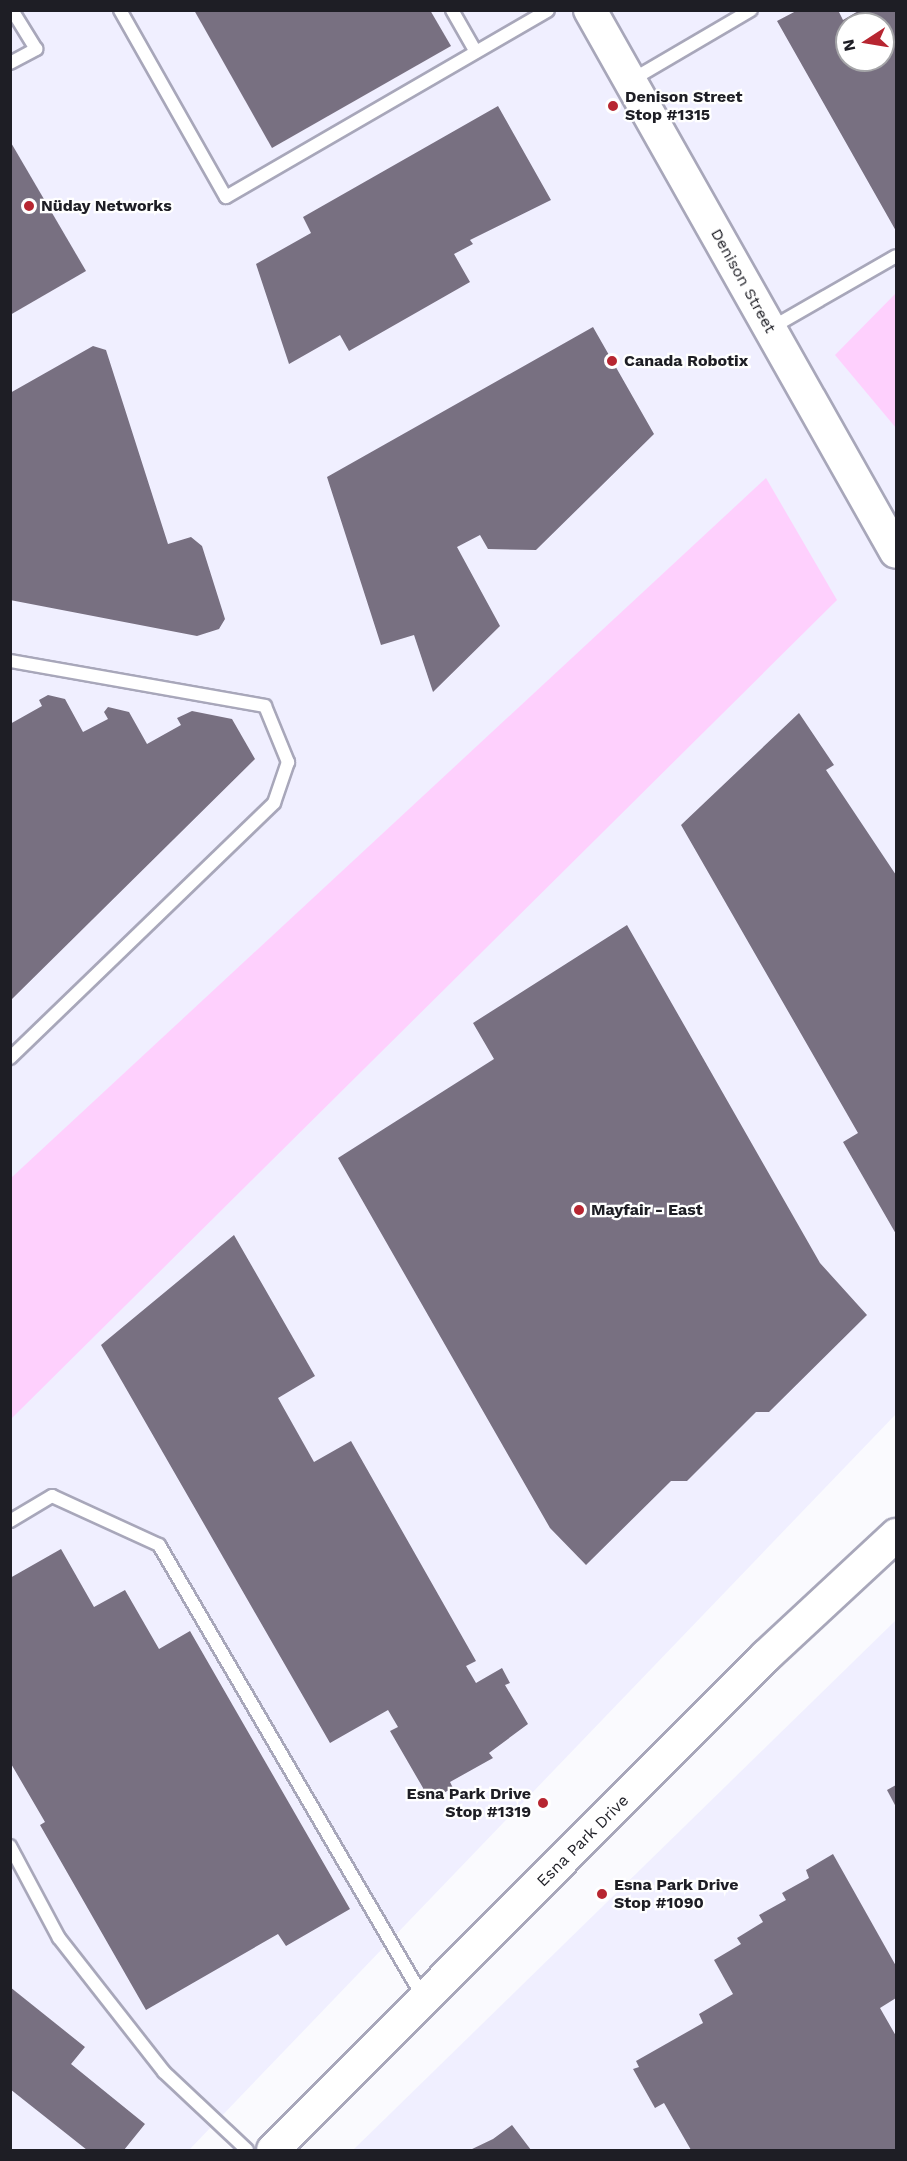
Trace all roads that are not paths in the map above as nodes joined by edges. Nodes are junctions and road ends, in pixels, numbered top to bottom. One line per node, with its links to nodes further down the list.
1 (12, 10): 8 (lane)
2 (120, 10): 7 (lane)
3 (452, 10): 7 (lane)
4 (548, 10): 7 (lane)
5 (590, 10): 9 (street, Denison Street)
6 (751, 10): 9 (lane)
7 (476, 52)
8 (10, 63)
9 (630, 81): 11 (street, Denison Street)
10 (897, 256): 11 (lane)
11 (770, 329): 12 (street, Denison Street)
12 (897, 552)
13 (10, 661): 14 (lane)
14 (10, 1058)
15 (10, 1521): 18 (lane)
16 (897, 1535): 18 (street, Esna Park Drive)
17 (10, 1846): 19 (lane)
18 (425, 2001): 20 (street, Esna Park Drive)
19 (247, 2151)
20 (273, 2151)

